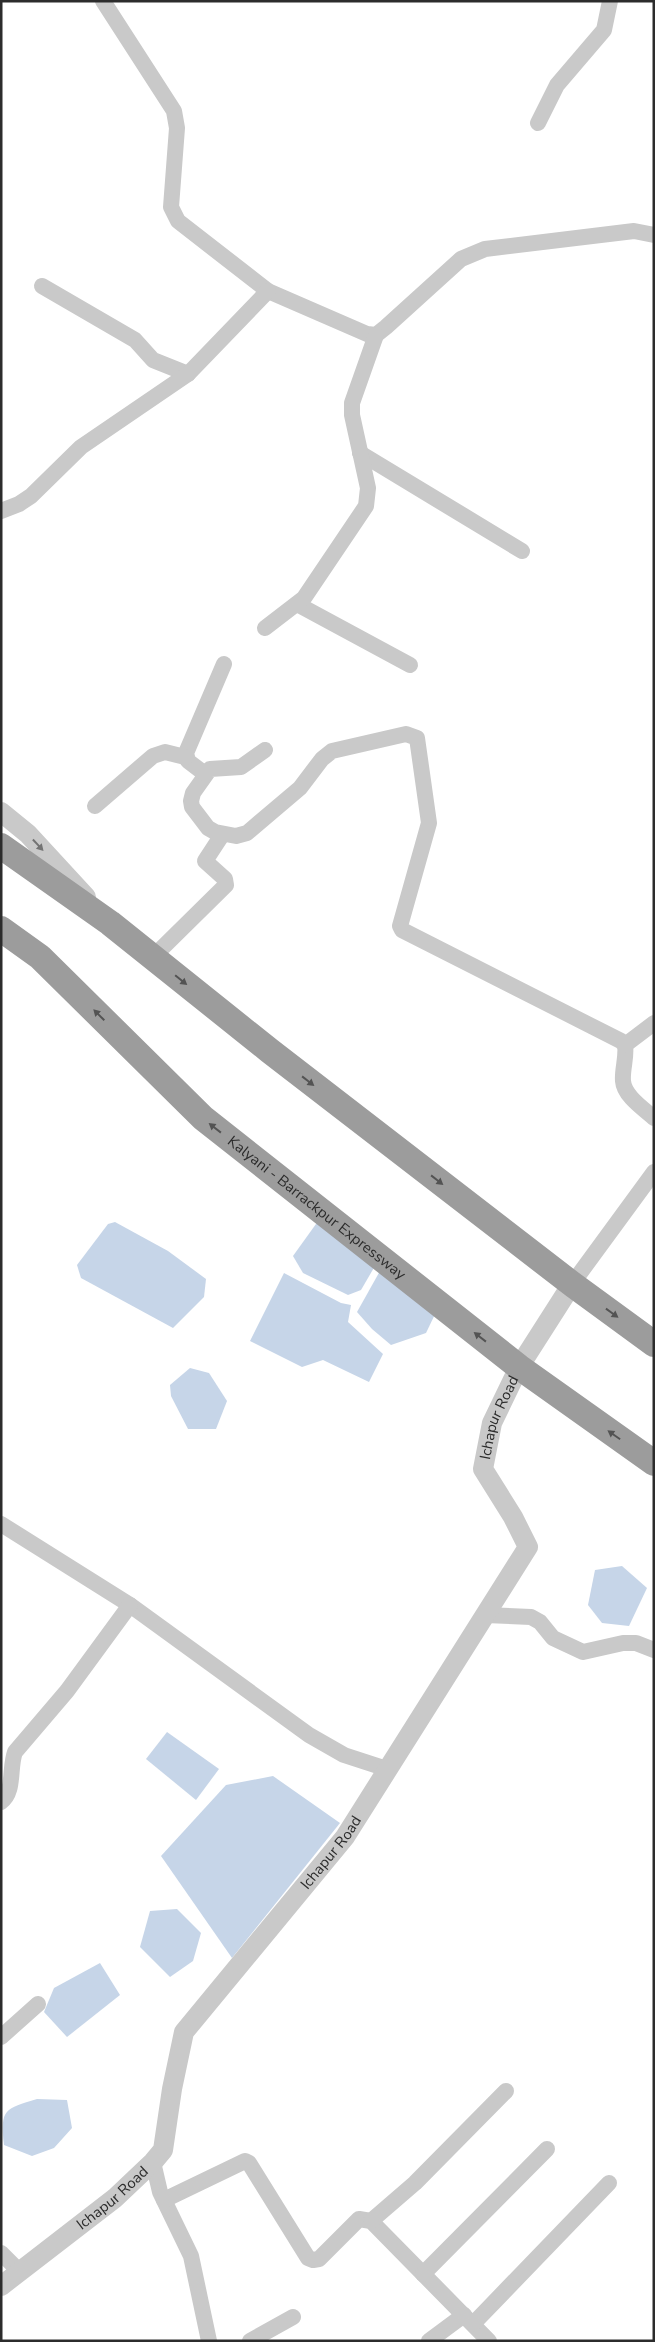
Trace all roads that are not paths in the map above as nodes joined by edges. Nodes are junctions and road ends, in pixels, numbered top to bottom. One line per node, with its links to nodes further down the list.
1 (103, 1): 6 (street)
2 (610, 1): 3 (street)
3 (538, 123)
4 (654, 235): 7 (street)
5 (42, 286): 8 (street)
6 (268, 291): 7 (street); 8 (street)
7 (376, 335): 9 (street)
8 (188, 374): 10 (street)
9 (360, 452): 11 (street); 12 (street)
10 (1, 511)
11 (522, 551)
12 (297, 604): 13 (street); 15 (street)
13 (265, 628)
14 (224, 664): 17 (street)
15 (410, 665)
16 (266, 750): 18 (street)
17 (185, 757): 18 (street); 19 (street)
18 (206, 774): 21 (street)
19 (95, 806)
20 (1, 812): 23 (street, one-way to 23)
21 (222, 835): 27 (street); 29 (street)
22 (1, 846): 23 (highway)
23 (110, 924): 27 (highway)
24 (1, 929): 26 (highway, Kalyani - Barrackpur Expressway)
25 (1, 940): 26 (street)
26 (40, 957): 34 (highway, Kalyani - Barrackpur Expressway, one-way to 26)
27 (153, 957): 32 (highway, one-way to 32)
28 (654, 1023): 29 (street)
29 (625, 1045): 30 (street)
30 (654, 1118)
31 (654, 1172): 32 (street)
32 (572, 1284): 33 (highway, one-way to 33); 34 (street)
33 (654, 1344)
34 (519, 1368): 35 (highway, Kalyani - Barrackpur Expressway, one-way to 34); 38 (street, Ichapur Road)
35 (654, 1463)
36 (1, 1524): 37 (street)
37 (130, 1605): 40 (street); 41 (street)
38 (485, 1615): 39 (street); 40 (street, Ichapur Road)
39 (654, 1650)
40 (386, 1768): 46 (street, Ichapur Road)
41 (1, 1802)
42 (38, 2004): 43 (street)
43 (1, 2037)
44 (506, 2091): 49 (street)
45 (547, 2149): 52 (street)
46 (153, 2162): 48 (street); 51 (street, Ichapur Road)
47 (609, 2183): 55 (street)
48 (164, 2200): 49 (street); 56 (street)
49 (370, 2221): 52 (street)
50 (1, 2253): 51 (street)
51 (20, 2272): 53 (street, Ichapur Road)
52 (423, 2274): 55 (street)
53 (1, 2286)
54 (293, 2317): 57 (street)
55 (468, 2319): 58 (street); 59 (street)
56 (208, 2341)
57 (250, 2341)
58 (429, 2341)
59 (489, 2341)

